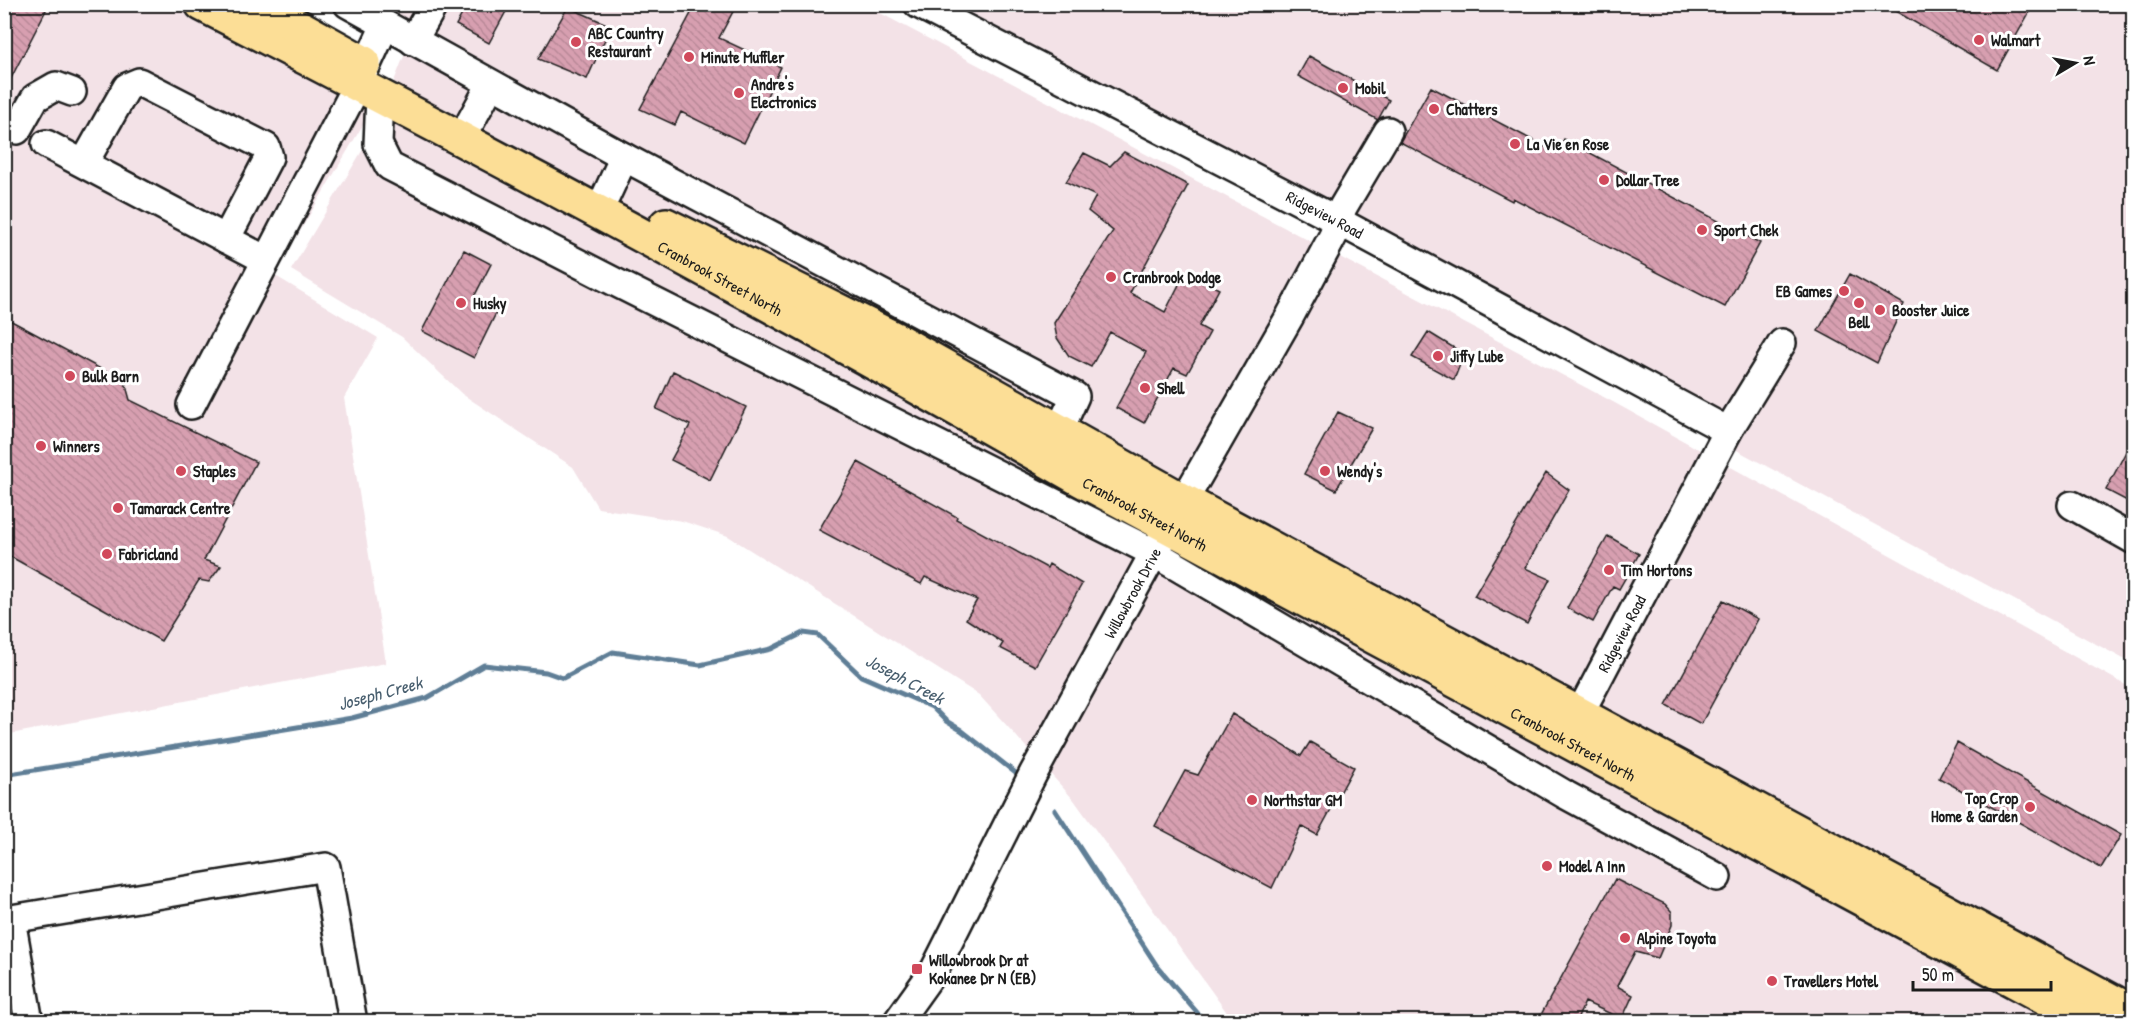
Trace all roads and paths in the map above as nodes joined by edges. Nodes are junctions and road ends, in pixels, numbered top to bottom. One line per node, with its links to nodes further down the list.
1 (202, 4): 8 (highway, Cranbrook Street North)
2 (258, 4): 8 (highway, Cranbrook Street North)
3 (348, 4): 6 (street)
4 (434, 4): 7 (street)
5 (918, 4): 18 (street, Ridgeview Road)
6 (386, 25): 7 (street); 8 (street)
7 (413, 41): 9 (street)
8 (368, 81): 11 (highway, Cranbrook Street North); 21 (street); 28 (highway, Cranbrook Street North); 28 (street)
9 (491, 84): 11 (street); 15 (street)
10 (72, 92): 12 (street)
11 (471, 122): 17 (highway, Cranbrook Street North)
12 (17, 130)
13 (1388, 131): 18 (street, Willowbrook Drive)
14 (46, 144): 16 (street)
15 (624, 157): 17 (street); 20 (street)
16 (84, 163): 19 (street); 19 (street)
17 (606, 196): 22 (highway, Cranbrook Street North)
18 (1338, 220): 26 (street, Ridgeview Road); 28 (street, Willowbrook Drive)
19 (226, 239): 21 (street)
20 (786, 244): 22 (street); 25 (street)
21 (266, 260): 24 (street)
22 (771, 276): 25 (highway, Cranbrook Street North)
23 (1782, 343): 26 (street, Ridgeview Road)
24 (190, 405)
25 (1059, 431): 28 (highway, Cranbrook Street North)
26 (1728, 431): 30 (street, Ridgeview Road)
27 (2072, 505): 29 (street)
28 (1169, 527): 30 (highway, Cranbrook Street North); 31 (street); 35 (street, Willowbrook Drive)
29 (2133, 540)
30 (1573, 727): 32 (highway, Cranbrook Street North); 36 (highway, Cranbrook Street North)
31 (1717, 877)
32 (2133, 1013)
33 (29, 1022): 34 (street)
34 (353, 1022)
35 (897, 1022)
36 (2091, 1022)

